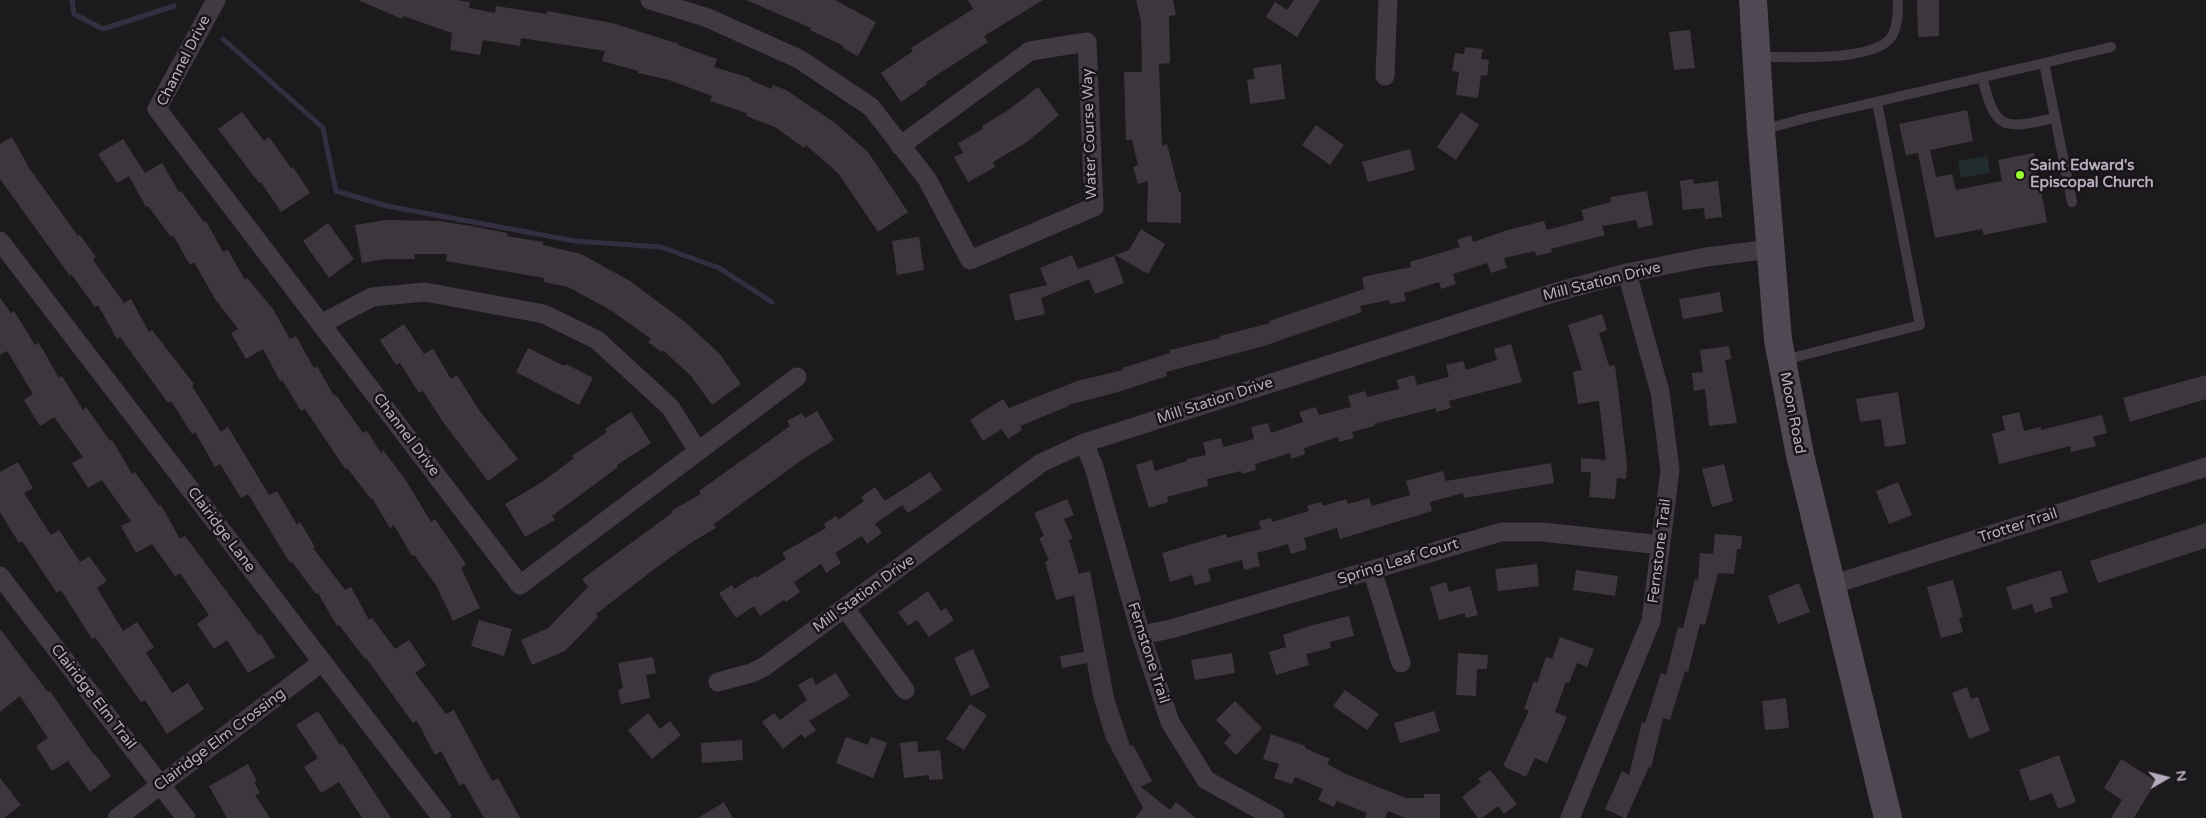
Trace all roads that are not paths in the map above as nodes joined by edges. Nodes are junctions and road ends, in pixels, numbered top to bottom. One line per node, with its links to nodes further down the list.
1 (216, 0): 19 (street, Channel Drive)
2 (650, 0): 14 (street, Water Course Way)
3 (1388, 0): 9 (street)
4 (1753, 0): 7 (street, Moon Road)
5 (1898, 0): 7 (lane)
6 (2111, 47): 8 (lane)
7 (1757, 56): 13 (street, Moon Road)
8 (2044, 63): 10 (lane); 12 (lane)
9 (1385, 76)
10 (1982, 77): 11 (lane); 12 (lane)
11 (1877, 102): 13 (lane); 20 (lane)
12 (2055, 118): 15 (lane)
13 (1761, 131): 17 (street, Moon Road)
14 (900, 146): 14 (street, Water Course Way)
15 (2072, 202)
16 (0, 241): 31 (street, Clairidge Lane)
17 (1771, 248): 18 (street, Mill Station Drive); 20 (street, Moon Road)
18 (1627, 273): 22 (street, Mill Station Drive); 25 (street, Fernstone Trail)
19 (321, 324): 23 (street); 23 (street, Channel Drive)
20 (1782, 361): 28 (street, Moon Road)
21 (797, 377): 23 (street, Channel Drive)
22 (1084, 443): 29 (street, Mill Station Drive); 30 (street, Fernstone Trail)
23 (698, 451)
24 (2206, 466): 28 (street, Trotter Trail)
25 (1661, 545): 26 (street, Spring Leaf Court); 40 (street, Fernstone Trail)
26 (1372, 570): 30 (street, Spring Leaf Court); 32 (street)
27 (0, 576): 35 (street, Clairidge Elm Trail)
28 (1831, 585): 41 (street, Moon Road)
29 (845, 608): 33 (street, Mill Station Drive); 34 (street)
30 (1141, 635): 39 (street, Fernstone Trail)
31 (322, 662): 35 (street, Clairidge Elm Crossing); 38 (street, Clairidge Lane)
32 (1401, 663)
33 (718, 682)
34 (905, 690)
35 (160, 785): 36 (street, Clairidge Elm Crossing); 37 (street, Clairidge Elm Trail)
36 (117, 818)
37 (186, 818)
38 (442, 818)
39 (1275, 818)
40 (1570, 818)
41 (1888, 818)

